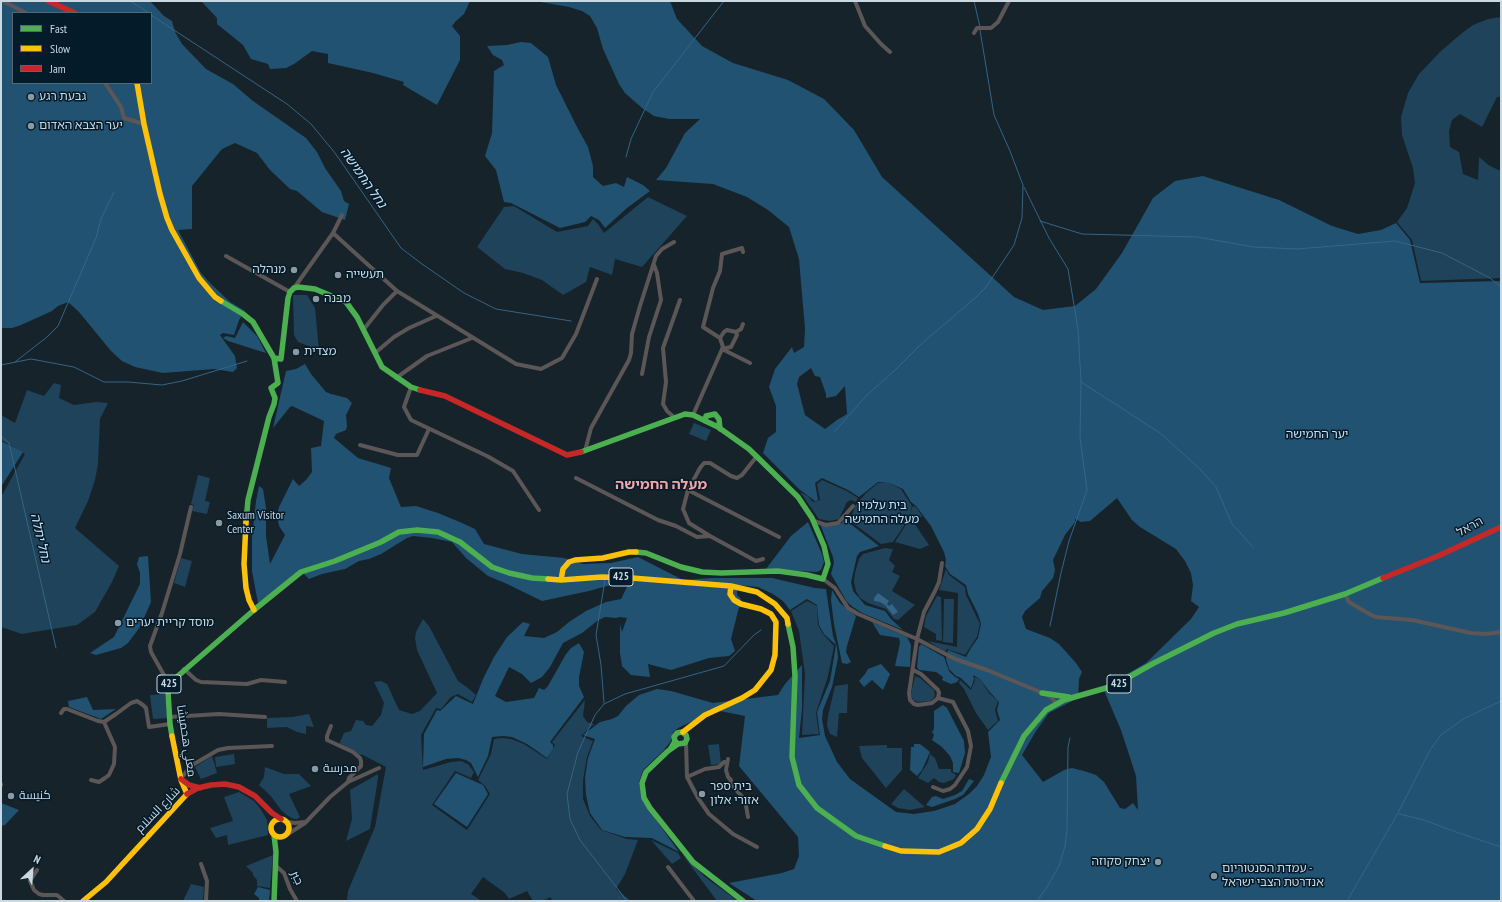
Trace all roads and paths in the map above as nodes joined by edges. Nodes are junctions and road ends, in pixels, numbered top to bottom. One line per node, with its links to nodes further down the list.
1 (3, 1): 5 (street)
2 (48, 1): 6 (main road)
3 (855, 1): 8 (street)
4 (1009, 1): 7 (street)
5 (24, 12)
6 (73, 12)
7 (974, 33)
8 (890, 52)
9 (106, 84): 11 (street)
10 (137, 84): 11 (main road)
11 (144, 124): 30 (main road)
12 (342, 215): 13 (street)
13 (333, 233): 19 (street); 20 (street)
14 (674, 242): 17 (street)
15 (743, 252): 27 (street)
16 (226, 256): 19 (street)
17 (654, 265): 32 (street); 41 (street)
18 (597, 279): 26 (street)
19 (292, 290): 24 (main road); 30 (main road)
20 (397, 291): 22 (street); 24 (street)
21 (680, 300): 36 (street)
22 (436, 316): 26 (street); 29 (street)
23 (743, 324): 25 (street)
24 (364, 329): 29 (main road)
25 (736, 332): 27 (street); 28 (street)
26 (472, 338): 33 (street)
27 (720, 338): 28 (street)
28 (722, 349): 31 (street); 35 (street)
29 (375, 353): 33 (main road)
30 (274, 358): 60 (main road)
31 (750, 363)
32 (642, 374)
33 (396, 378): 34 (main road)
34 (411, 388): 38 (street); 41 (main road)
35 (693, 415): 36 (main road); 37 (main road)
36 (675, 418): 41 (main road)
37 (705, 421): 39 (main road); 39 (main road)
38 (429, 429): 40 (street); 47 (street)
39 (720, 429): 42 (main road)
40 (360, 445)
41 (585, 452)
42 (757, 456): 44 (street); 48 (main road)
43 (576, 478): 51 (street)
44 (688, 490): 51 (street); 52 (street)
45 (853, 506): 48 (street)
46 (191, 507): 66 (street)
47 (539, 510)
48 (814, 521): 56 (main road)
49 (1501, 523): 53 (main road, הראל / 425)
50 (1501, 528): 53 (main road, הראל / 425)
51 (710, 536): 54 (street)
52 (779, 537)
53 (1450, 550): 59 (main road, הראל / 425)
54 (763, 559)
55 (942, 563): 62 (street)
56 (823, 579): 57 (main road); 62 (street)
57 (561, 580): 58 (main road, 425); 60 (main road, 425)
58 (731, 586): 70 (main road, 425); 77 (main road)
59 (1345, 594): 61 (street); 68 (main road, 425)
60 (254, 610): 63 (main road, 425)
61 (1501, 632)
62 (917, 639): 64 (street); 67 (street)
63 (184, 669): 65 (street); 66 (main road, 425)
64 (913, 670): 69 (street); 69 (street)
65 (285, 682)
66 (169, 684): 72 (main road, معلي هحميشا / 425)
67 (1042, 693): 68 (main road); 70 (street)
68 (1075, 697): 70 (main road, 425)
69 (938, 698): 85 (street)
70 (1057, 704)
71 (61, 713): 74 (street)
72 (170, 717): 73 (street); 75 (main road, معلي هحميشا / 425)
73 (265, 717)
74 (104, 722): 75 (street); 83 (street)
75 (170, 724): 81 (main road, معلي هحميشا / 425)
76 (331, 726): 84 (street)
77 (685, 737): 78 (main road); 78 (main road); 82 (street)
78 (677, 743): 108 (main road)
79 (272, 746): 81 (street)
80 (379, 768): 84 (street)
81 (180, 777): 86 (main road); 87 (main road, معلي هحميشا / 425)
82 (687, 777): 89 (street); 96 (street)
83 (91, 780)
84 (348, 782): 91 (street)
85 (933, 787)
86 (200, 788): 87 (main road, شارع السلام); 88 (main road, شارع السلام)
87 (187, 794): 103 (main road, شارع السلام)
88 (265, 806): 90 (main road, شارع السلام); 93 (main road, شارع السلام)
89 (748, 817)
90 (281, 819): 92 (main road); 93 (main road)
91 (308, 819): 92 (street); 95 (street)
92 (288, 822): 95 (main road)
93 (271, 824): 94 (main road)
94 (274, 835): 95 (main road); 97 (main road)
95 (286, 835): 97 (main road)
96 (757, 847)
97 (276, 852): 99 (main road)
98 (201, 864): 104 (street)
99 (276, 866): 105 (main road); 106 (street, جبر)
100 (668, 867): 107 (street)
101 (37, 870): 102 (street)
102 (64, 901)
103 (83, 901)
104 (206, 901)
105 (274, 901)
106 (297, 901)
107 (694, 901)
108 (743, 901)

